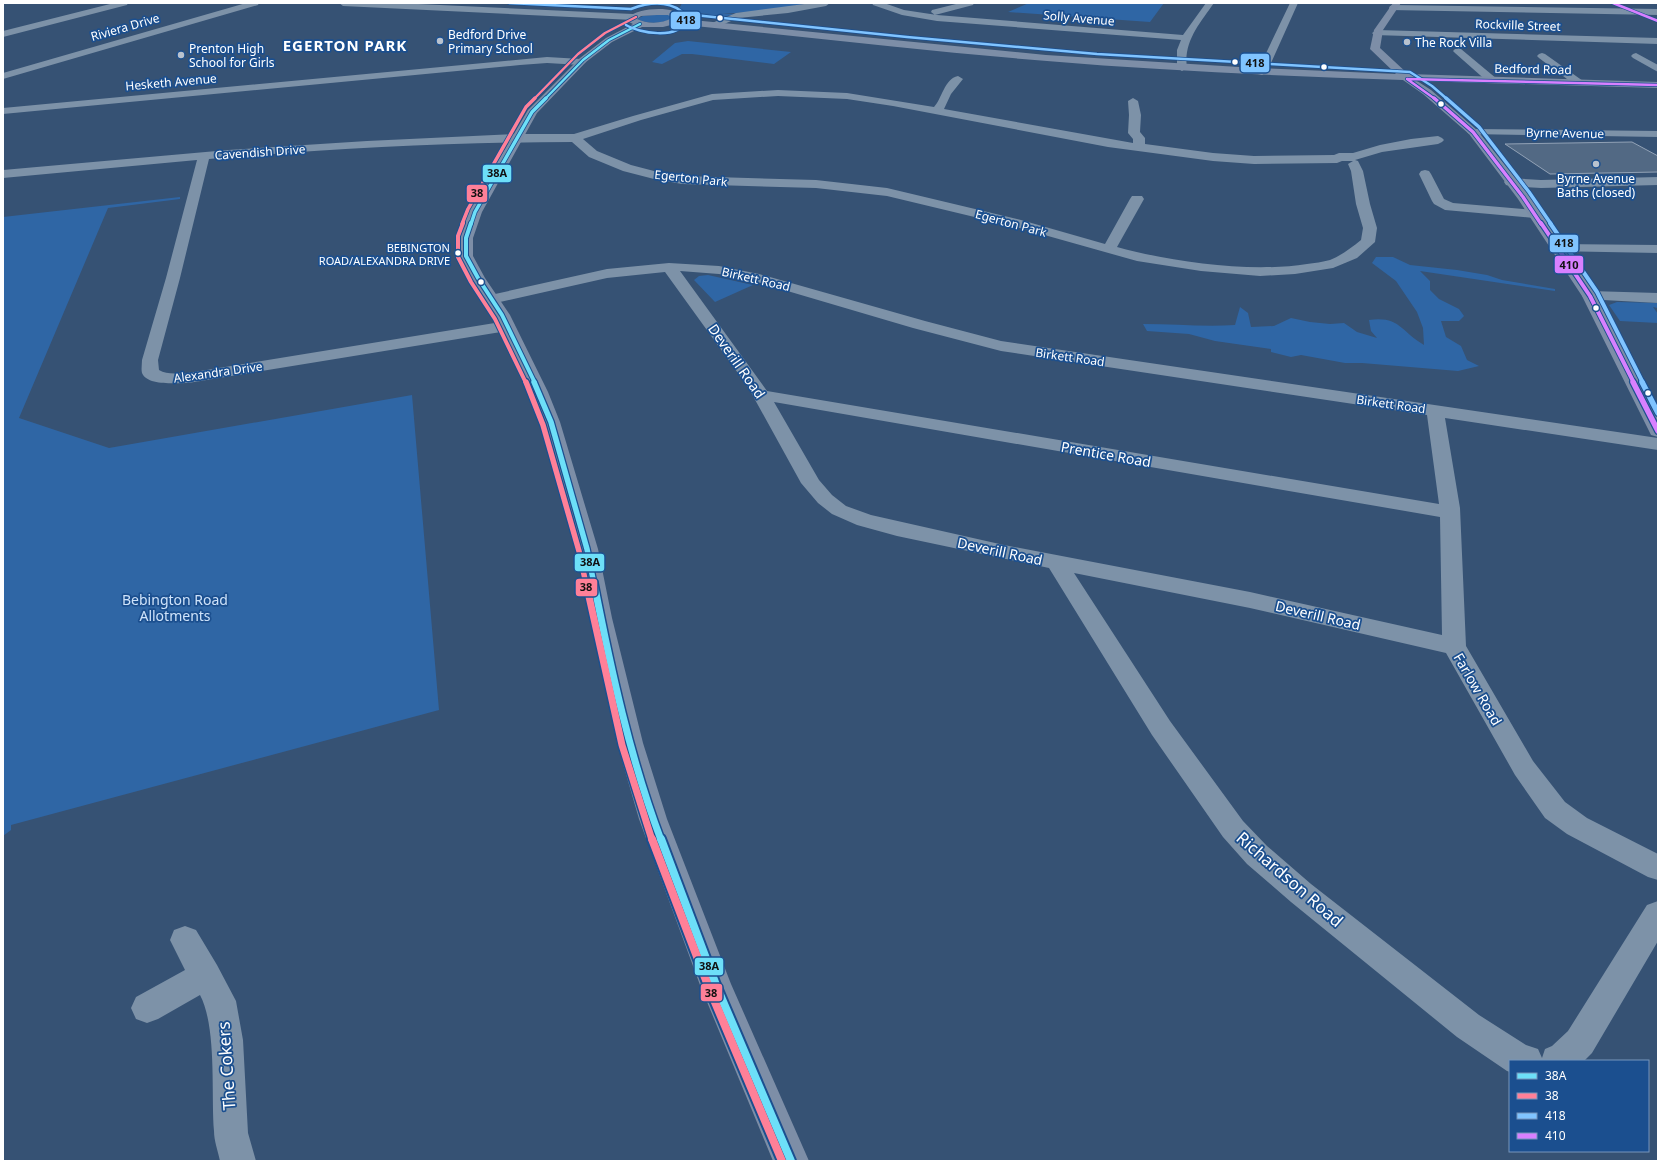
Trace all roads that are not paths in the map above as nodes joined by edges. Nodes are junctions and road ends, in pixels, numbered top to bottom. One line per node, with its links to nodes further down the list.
1 (124, 3): 20 (street)
2 (255, 3): 30 (street, Riviera Drive)
3 (343, 3): 15 (street)
4 (666, 3): 15 (main road)
5 (826, 3): 18 (street)
6 (876, 3): 14 (street, Solly Avenue)
7 (970, 3): 14 (street)
8 (1210, 3): 21 (street)
9 (1294, 3): 29 (street)
10 (1613, 3): 12 (street)
11 (1395, 6): 12 (street); 19 (main road)
12 (1635, 12): 13 (street); 17 (street)
13 (1658, 12)
14 (921, 16): 21 (street, Solly Avenue)
15 (644, 18): 16 (main road, Bedford Road); 16 (main road); 26 (main road)
16 (674, 21): 18 (main road, Bedford Road)
17 (1658, 21)
18 (715, 25): 27 (main road, Bedford Road)
19 (1377, 33): 22 (street, Rockville Street); 32 (main road)
20 (3, 34)
21 (1187, 38): 27 (street)
22 (1658, 41)
23 (1458, 52): 33 (street)
24 (1542, 56): 34 (street)
25 (1636, 56): 28 (street)
26 (580, 62): 37 (street, Hesketh Avenue); 41 (main road)
27 (1182, 68): 29 (main road, Bedford Road)
28 (1658, 69)
29 (1262, 72): 32 (main road, Bedford Road)
30 (3, 76)
31 (958, 79): 38 (street)
32 (1407, 79): 33 (main road, Bedford Road); 39 (main road)
33 (1493, 81): 34 (main road, Bedford Road)
34 (1579, 83): 35 (main road, Bedford Road)
35 (1658, 85)
36 (1133, 101): 44 (street)
37 (3, 111)
38 (936, 111): 42 (street); 44 (street)
39 (1473, 132): 40 (street, Byrne Avenue); 50 (main road)
40 (1658, 134)
41 (518, 138): 42 (street); 45 (street, Cavendish Drive); 59 (main road)
42 (575, 138): 54 (street, Egerton Park)
43 (1438, 140): 46 (street)
44 (1139, 147): 46 (street)
45 (204, 156): 47 (street, Cavendish Drive); 60 (street, Alexandra Drive)
46 (1354, 161): 54 (street, Egerton Park)
47 (3, 174)
48 (1425, 174): 52 (street)
49 (1658, 181): 50 (street)
50 (1510, 182): 52 (main road)
51 (1137, 206): 54 (street)
52 (1534, 214): 53 (main road)
53 (1557, 248): 55 (street); 57 (main road)
54 (1109, 249)
55 (1658, 249)
56 (669, 267): 59 (street, Birkett Road); 61 (street, Deverill Road); 62 (street, Birkett Road)
57 (1590, 296): 58 (street); 63 (main road)
58 (1658, 298)
59 (491, 299): 60 (main road)
60 (507, 326): 75 (main road)
61 (762, 395): 65 (street, Prentice Road); 66 (street, Deverill Road)
62 (1435, 410): 64 (street, Birkett Road); 65 (street, Farlow Road)
63 (1658, 431)
64 (1658, 444)
65 (1450, 512): 67 (street, Farlow Road)
66 (1056, 562): 67 (street, Deverill Road); 73 (street, Richardson Road)
67 (1454, 646): 68 (street, Farlow Road)
68 (1658, 868)
69 (1658, 914): 74 (street)
70 (185, 940): 71 (street, The Cokers)
71 (206, 975): 72 (street); 76 (street, The Cokers)
72 (147, 1008)
73 (1522, 1060)
74 (1560, 1060)
75 (784, 1159)
76 (238, 1161)

